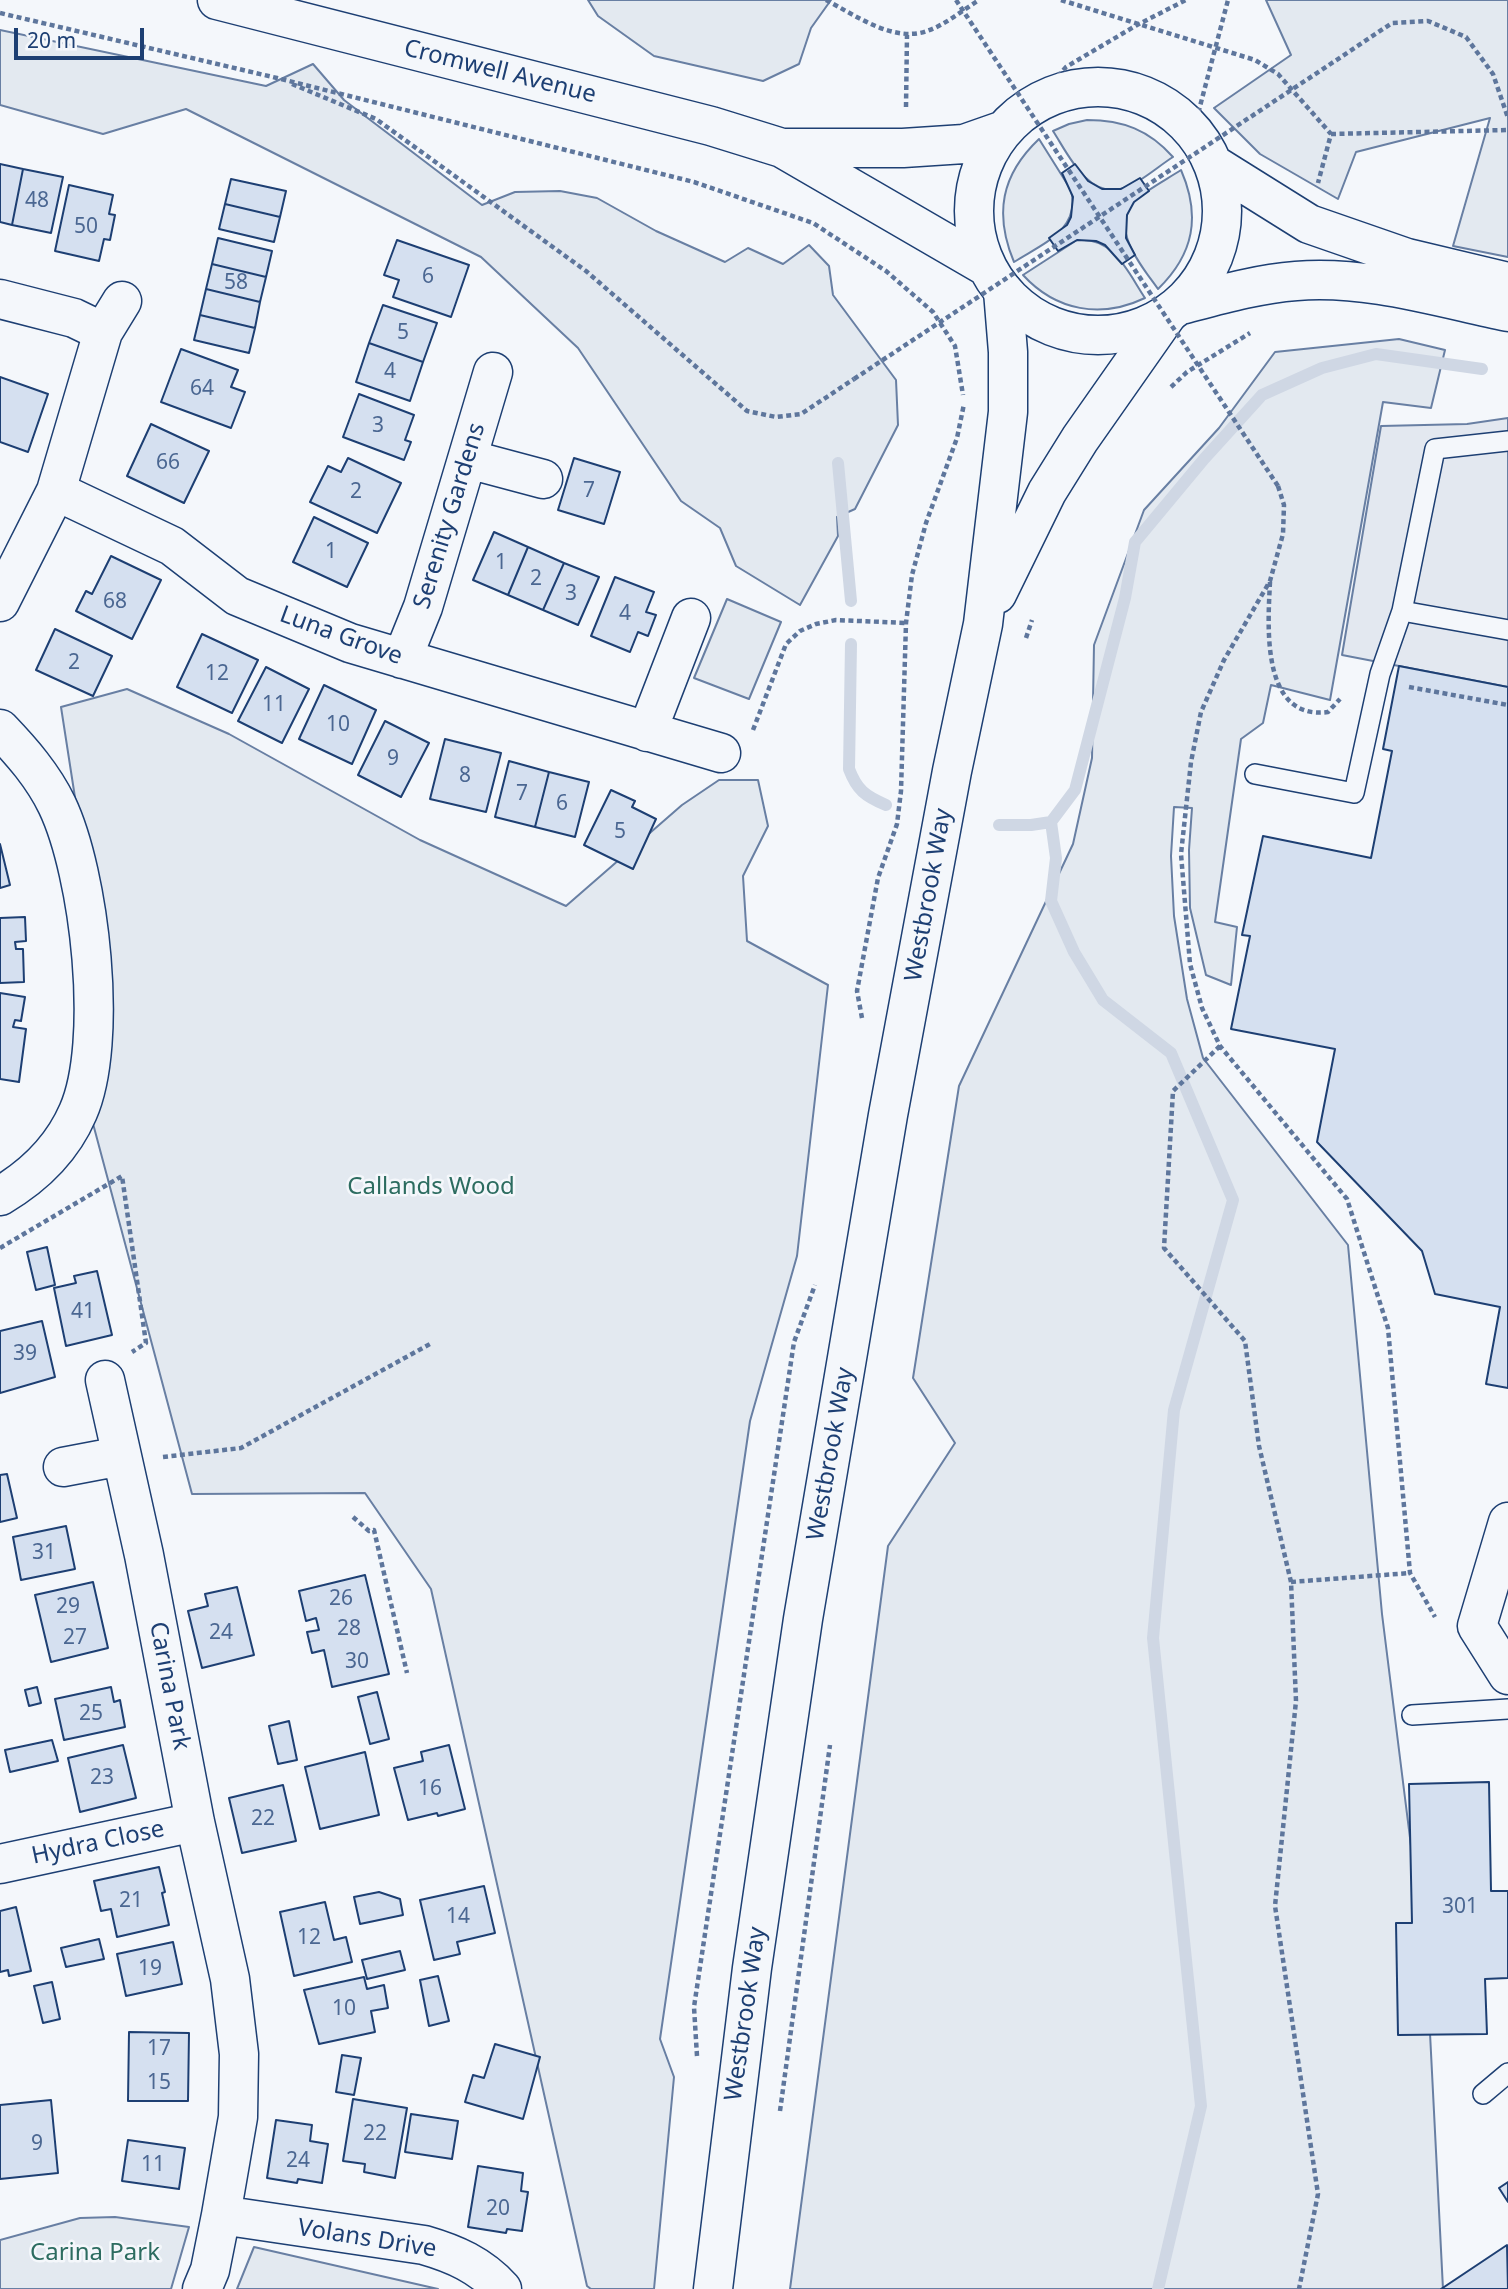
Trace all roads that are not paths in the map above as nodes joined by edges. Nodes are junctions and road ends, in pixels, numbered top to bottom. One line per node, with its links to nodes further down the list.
1 (217, 0): 3 (street, Cromwell Avenue)
2 (1018, 118): 3 (street, Cromwell Avenue); 4 (street); 5 (street)
3 (782, 148): 5 (street, Cromwell Avenue)
4 (1213, 164): 6 (street); 8 (street)
5 (995, 279): 8 (street); 18 (street, Westbrook Way)
6 (1508, 282)
7 (0, 299): 14 (street)
8 (1174, 310): 9 (street); 18 (street, Westbrook Way)
9 (1508, 312)
10 (493, 372): 12 (street, Serenity Gardens)
11 (1508, 441): 16 (lane)
12 (468, 459): 13 (street); 20 (street, Serenity Gardens)
13 (543, 479)
14 (56, 491): 15 (street); 20 (street, Luna Grove)
15 (0, 602)
16 (1402, 611): 19 (lane); 24 (lane)
17 (691, 618): 22 (street)
18 (982, 624): 40 (street, Westbrook Way)
19 (1508, 630)
20 (402, 659): 22 (street, Luna Grove)
21 (0, 729): 25 (street)
22 (647, 732): 23 (street, Luna Grove)
23 (721, 753)
24 (1255, 774)
25 (0, 1196)
26 (105, 1380): 27 (street, Carina Park)
27 (121, 1456): 28 (street); 33 (street, Carina Park)
28 (63, 1467)
29 (1508, 1522): 30 (street)
30 (1508, 1675)
31 (1508, 1709): 32 (lane)
32 (1412, 1715)
33 (195, 1822): 34 (street, Hydra Close); 37 (street, Carina Park)
34 (0, 1864)
35 (1508, 2073): 36 (lane)
36 (1483, 2094)
37 (221, 2215): 38 (street, Carina Park); 39 (street, Volans Drive)
38 (202, 2289)
39 (502, 2289)
40 (713, 2289)

